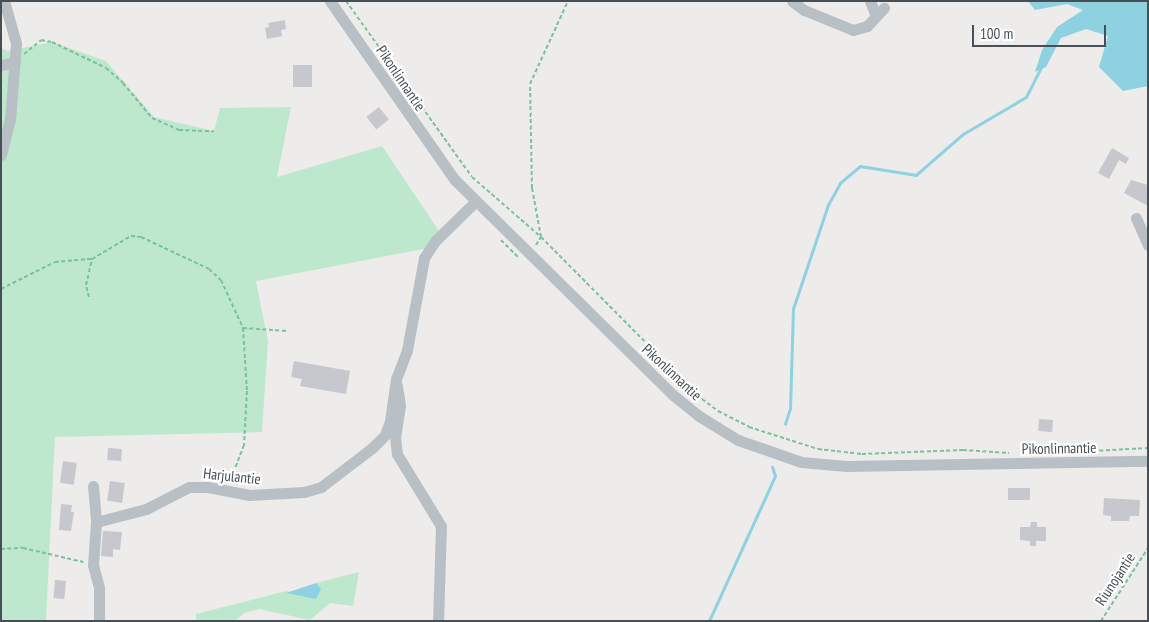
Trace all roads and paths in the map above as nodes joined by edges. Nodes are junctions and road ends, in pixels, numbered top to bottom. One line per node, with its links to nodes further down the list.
1 (4, 1): 7 (street)
2 (330, 1): 11 (street, Pikonlinnantie)
3 (346, 1): 14 (path)
4 (568, 1): 14 (path)
5 (792, 1): 6 (street)
6 (870, 1)
7 (15, 62): 8 (street); 9 (path); 10 (street)
8 (1, 65)
9 (214, 131)
10 (1, 155)
11 (475, 202): 16 (street, Pikonlinnantie); 22 (street, Harjulantie)
12 (1136, 218): 15 (street)
13 (496, 235): 16 (path)
14 (541, 237): 16 (path); 25 (path)
15 (1148, 245)
16 (524, 257): 26 (street, Pikonlinnantie)
17 (92, 259): 18 (path); 19 (path); 20 (path)
18 (1, 289)
19 (88, 297)
20 (242, 328): 21 (path); 28 (path)
21 (288, 330)
22 (396, 379): 28 (street, Harjulantie); 34 (street, Harjulantie)
23 (1148, 448): 24 (path)
24 (1086, 452)
25 (1018, 454)
26 (1148, 461)
27 (93, 486): 29 (street)
28 (228, 491): 29 (street, Harjulantie)
29 (96, 522): 32 (street)
30 (1148, 548): 35 (path, Riunojantie)
31 (1, 549): 32 (path)
32 (93, 565): 33 (street)
33 (98, 621)
34 (438, 621)
35 (1101, 621)

